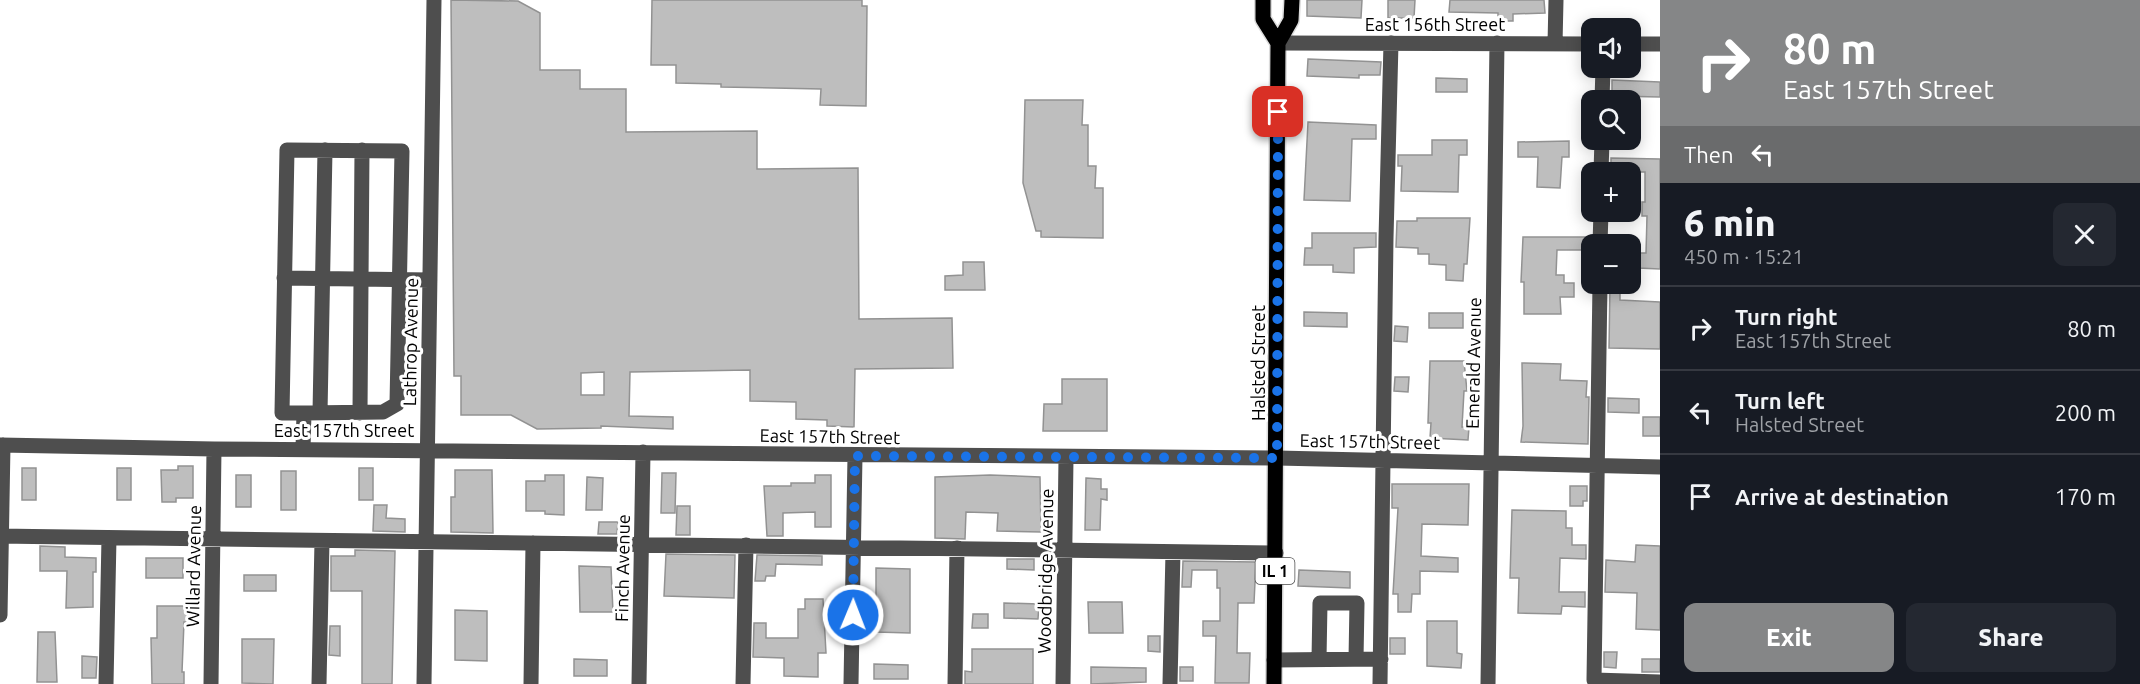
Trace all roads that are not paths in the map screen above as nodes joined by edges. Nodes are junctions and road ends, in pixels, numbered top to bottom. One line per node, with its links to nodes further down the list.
1 (434, 0): 18 (street, Lathrop Avenue)
2 (1263, 0): 5 (main road)
3 (1292, 0): 5 (main road, Halsted Street / IL 1)
4 (1556, 0): 8 (street)
5 (1278, 43): 6 (street, East 156th Street); 30 (main road, Halsted Street / IL 1)
6 (1391, 43): 7 (street, East 156th Street); 31 (street)
7 (1497, 44): 8 (street, East 156th Street); 32 (street, Emerald Avenue)
8 (1555, 44): 9 (street, East 156th Street)
9 (1581, 44)
10 (1641, 44): 11 (street)
11 (1660, 44)
12 (325, 150): 13 (street); 14 (street); 15 (street)
13 (362, 150): 16 (street); 17 (street)
14 (284, 278): 15 (street); 21 (street)
15 (323, 278): 16 (street); 22 (street)
16 (361, 279): 17 (street); 20 (street)
17 (399, 279): 18 (street); 20 (street)
18 (430, 280): 26 (street, Lathrop Avenue)
19 (1600, 294): 33 (street)
20 (360, 412): 22 (street)
21 (304, 413): 22 (street); 25 (street)
22 (320, 413)
23 (2, 445): 24 (street, East 157th Street); 35 (street)
24 (214, 449): 25 (street, East 157th Street); 37 (street, Willard Avenue)
25 (303, 449): 26 (street, East 157th Street)
26 (428, 450): 27 (street, East 157th Street); 39 (street, Lathrop Avenue)
27 (644, 452): 28 (street, East 157th Street); 41 (street, Finch Avenue)
28 (855, 456): 29 (street, East 157th Street); 43 (street)
29 (1066, 458): 30 (street, East 157th Street); 45 (street, Woodbridge Avenue)
30 (1277, 458): 31 (street, East 157th Street); 47 (main road, Halsted Street / IL 1)
31 (1383, 461): 32 (street, East 157th Street); 51 (street)
32 (1491, 463): 33 (street, East 157th Street); 67 (street, Emerald Avenue)
33 (1597, 465): 34 (street, East 157th Street); 53 (street)
34 (1660, 467)
35 (1, 536): 36 (street); 48 (street)
36 (109, 538): 37 (street); 54 (street)
37 (213, 539): 38 (street); 55 (street, Willard Avenue)
38 (322, 541): 39 (street); 56 (street)
39 (426, 543): 40 (street); 57 (street, Lathrop Avenue)
40 (533, 543): 41 (street); 58 (street)
41 (642, 543): 42 (street); 59 (street, Finch Avenue)
42 (746, 545): 43 (street); 60 (street)
43 (854, 546): 44 (street); 61 (street)
44 (957, 548): 45 (street); 62 (street)
45 (1065, 550): 46 (street); 63 (street, Woodbridge Avenue)
46 (1173, 552): 47 (street); 64 (street)
47 (1276, 554): 52 (main road, Halsted Street / IL 1)
48 (0, 615)
49 (1319, 659): 50 (street); 50 (street); 52 (street)
50 (1356, 659): 51 (street)
51 (1381, 659): 66 (street)
52 (1274, 660): 65 (main road, Halsted Street / IL 1)
53 (1660, 682)
54 (106, 684)
55 (211, 684)
56 (319, 684)
57 (424, 684)
58 (531, 684)
59 (639, 684)
60 (743, 684)
61 (851, 684)
62 (956, 684)
63 (1063, 684)
64 (1170, 684)
65 (1274, 684)
66 (1380, 684)
67 (1488, 684)

